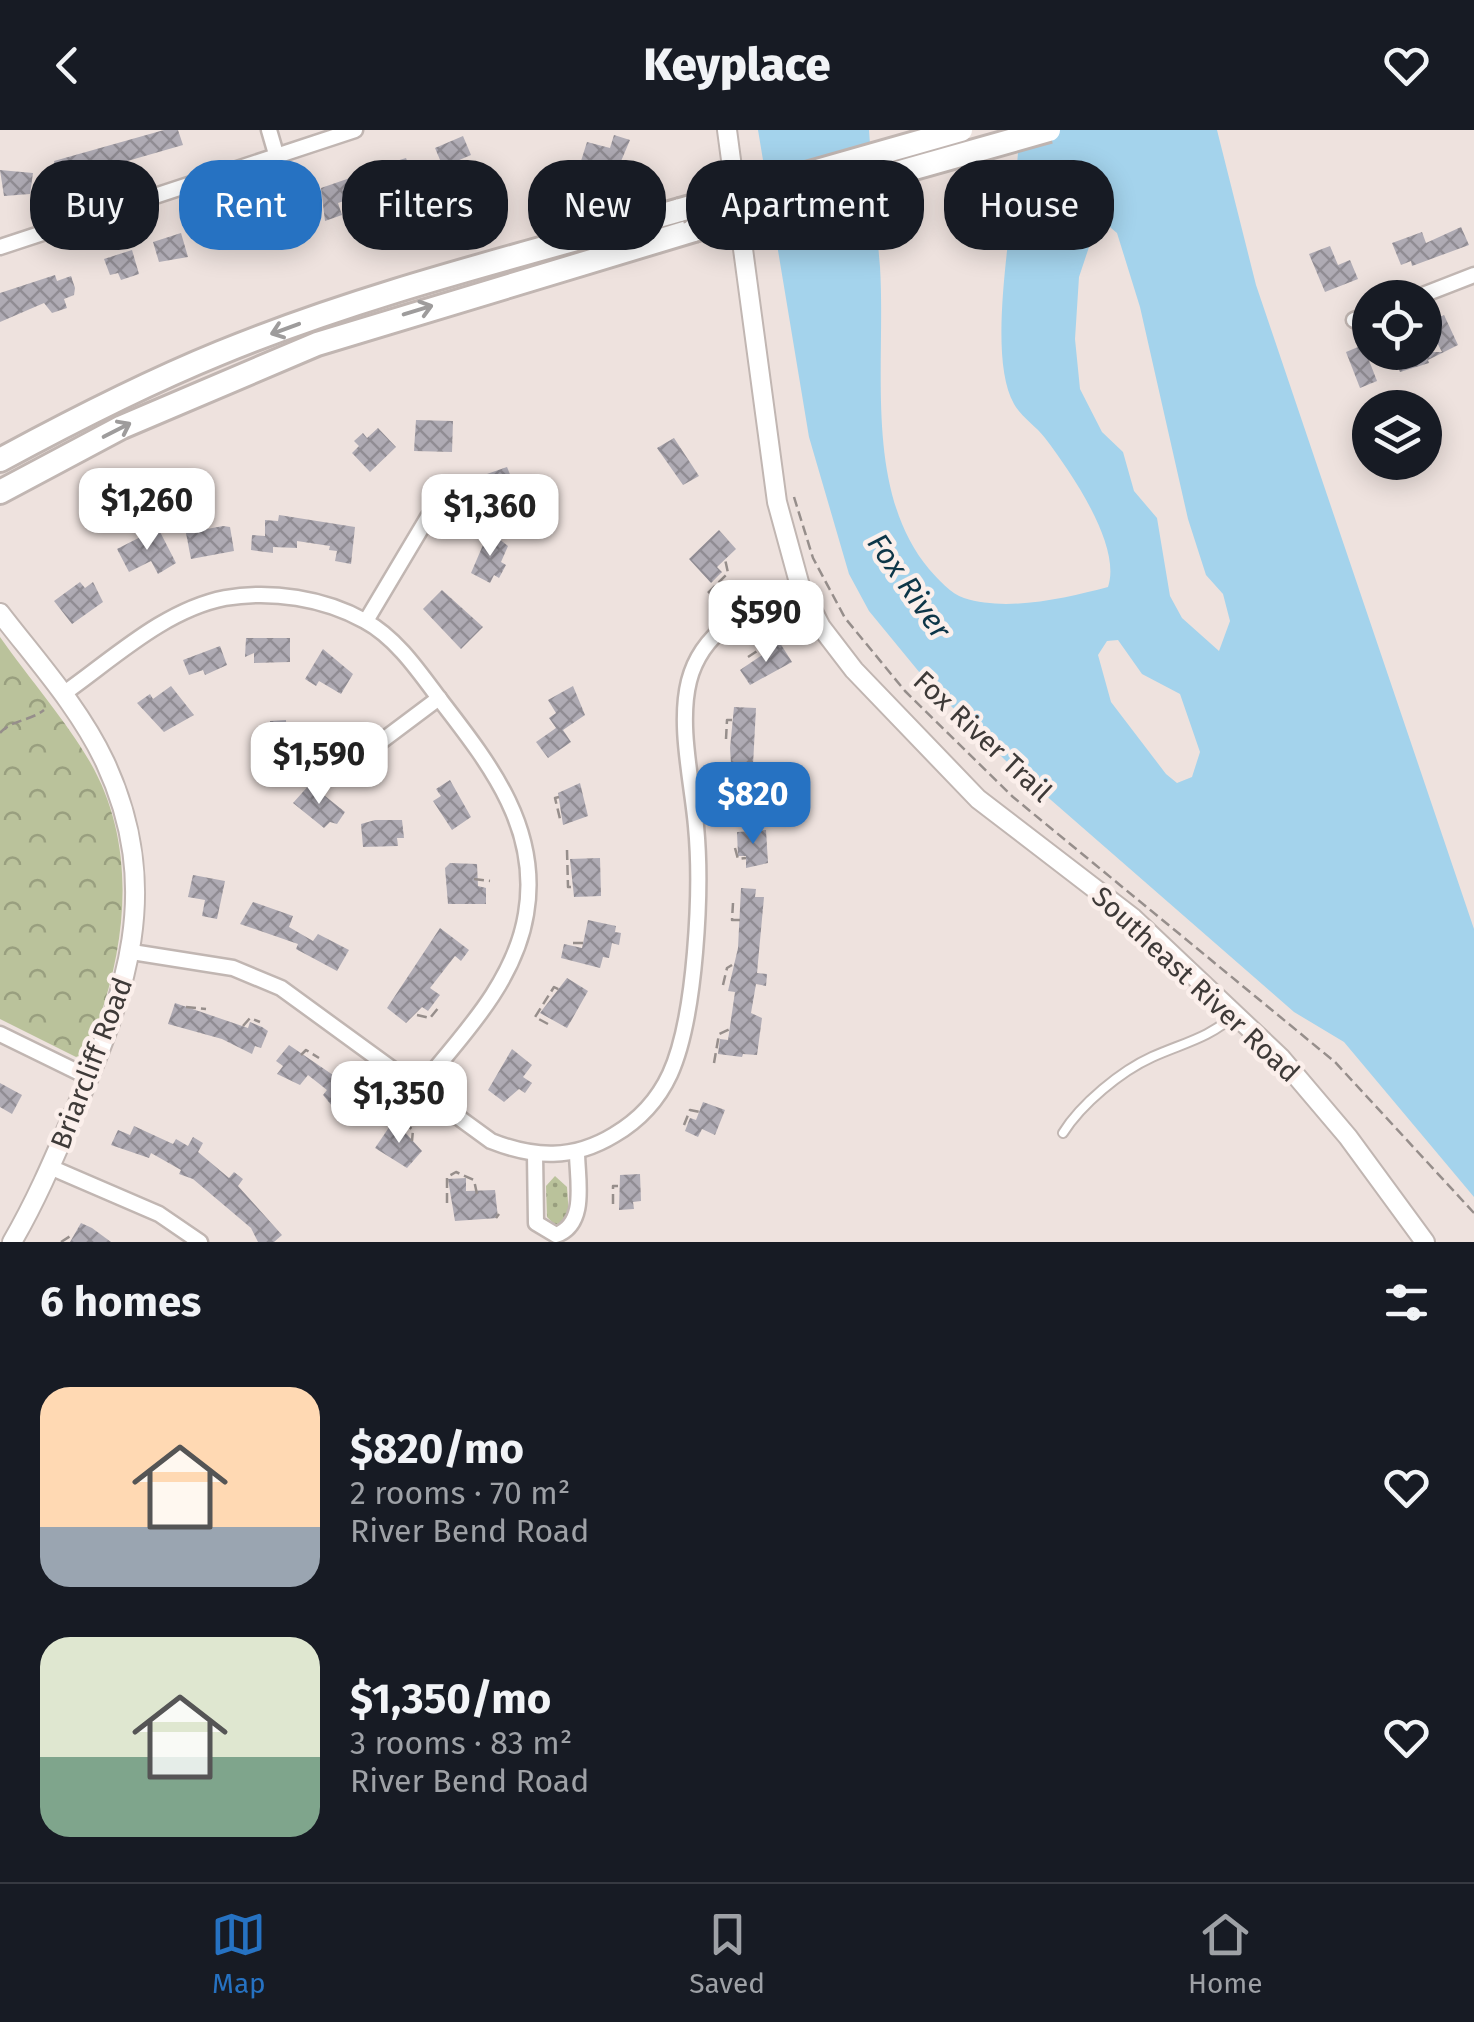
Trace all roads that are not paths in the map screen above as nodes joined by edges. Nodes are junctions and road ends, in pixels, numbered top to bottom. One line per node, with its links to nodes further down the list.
1 (269, 130): 6 (street)
2 (354, 130): 6 (street)
3 (727, 130): 13 (street, Southeast River Road)
4 (961, 130): 10 (main road, one-way to 10, bridge)
5 (1049, 130): 11 (main road, one-way to 5, bridge)
6 (276, 154): 7 (street)
7 (0, 247)
8 (1474, 275): 9 (street)
9 (1442, 287)
10 (0, 460)
11 (0, 492)
12 (428, 517): 15 (street)
13 (800, 586): 20 (street, Southeast River Road); 25 (street)
14 (0, 613): 16 (street, Briarcliff Road)
15 (366, 621): 16 (street); 17 (street)
16 (63, 694): 19 (street, Briarcliff Road)
17 (439, 698): 18 (street); 23 (street)
18 (371, 749)
19 (132, 952): 22 (street, Briarcliff Road); 23 (street)
20 (1235, 1014): 24 (lane); 30 (street, Southeast River Road)
21 (0, 1034): 22 (street)
22 (90, 1078): 27 (street, Briarcliff Road)
23 (420, 1087): 26 (street)
24 (1063, 1133)
25 (577, 1152): 26 (street); 26 (street)
26 (535, 1154)
27 (50, 1167): 28 (street, Briarcliff Road); 29 (street)
28 (12, 1242)
29 (200, 1242)
30 (1425, 1242)

